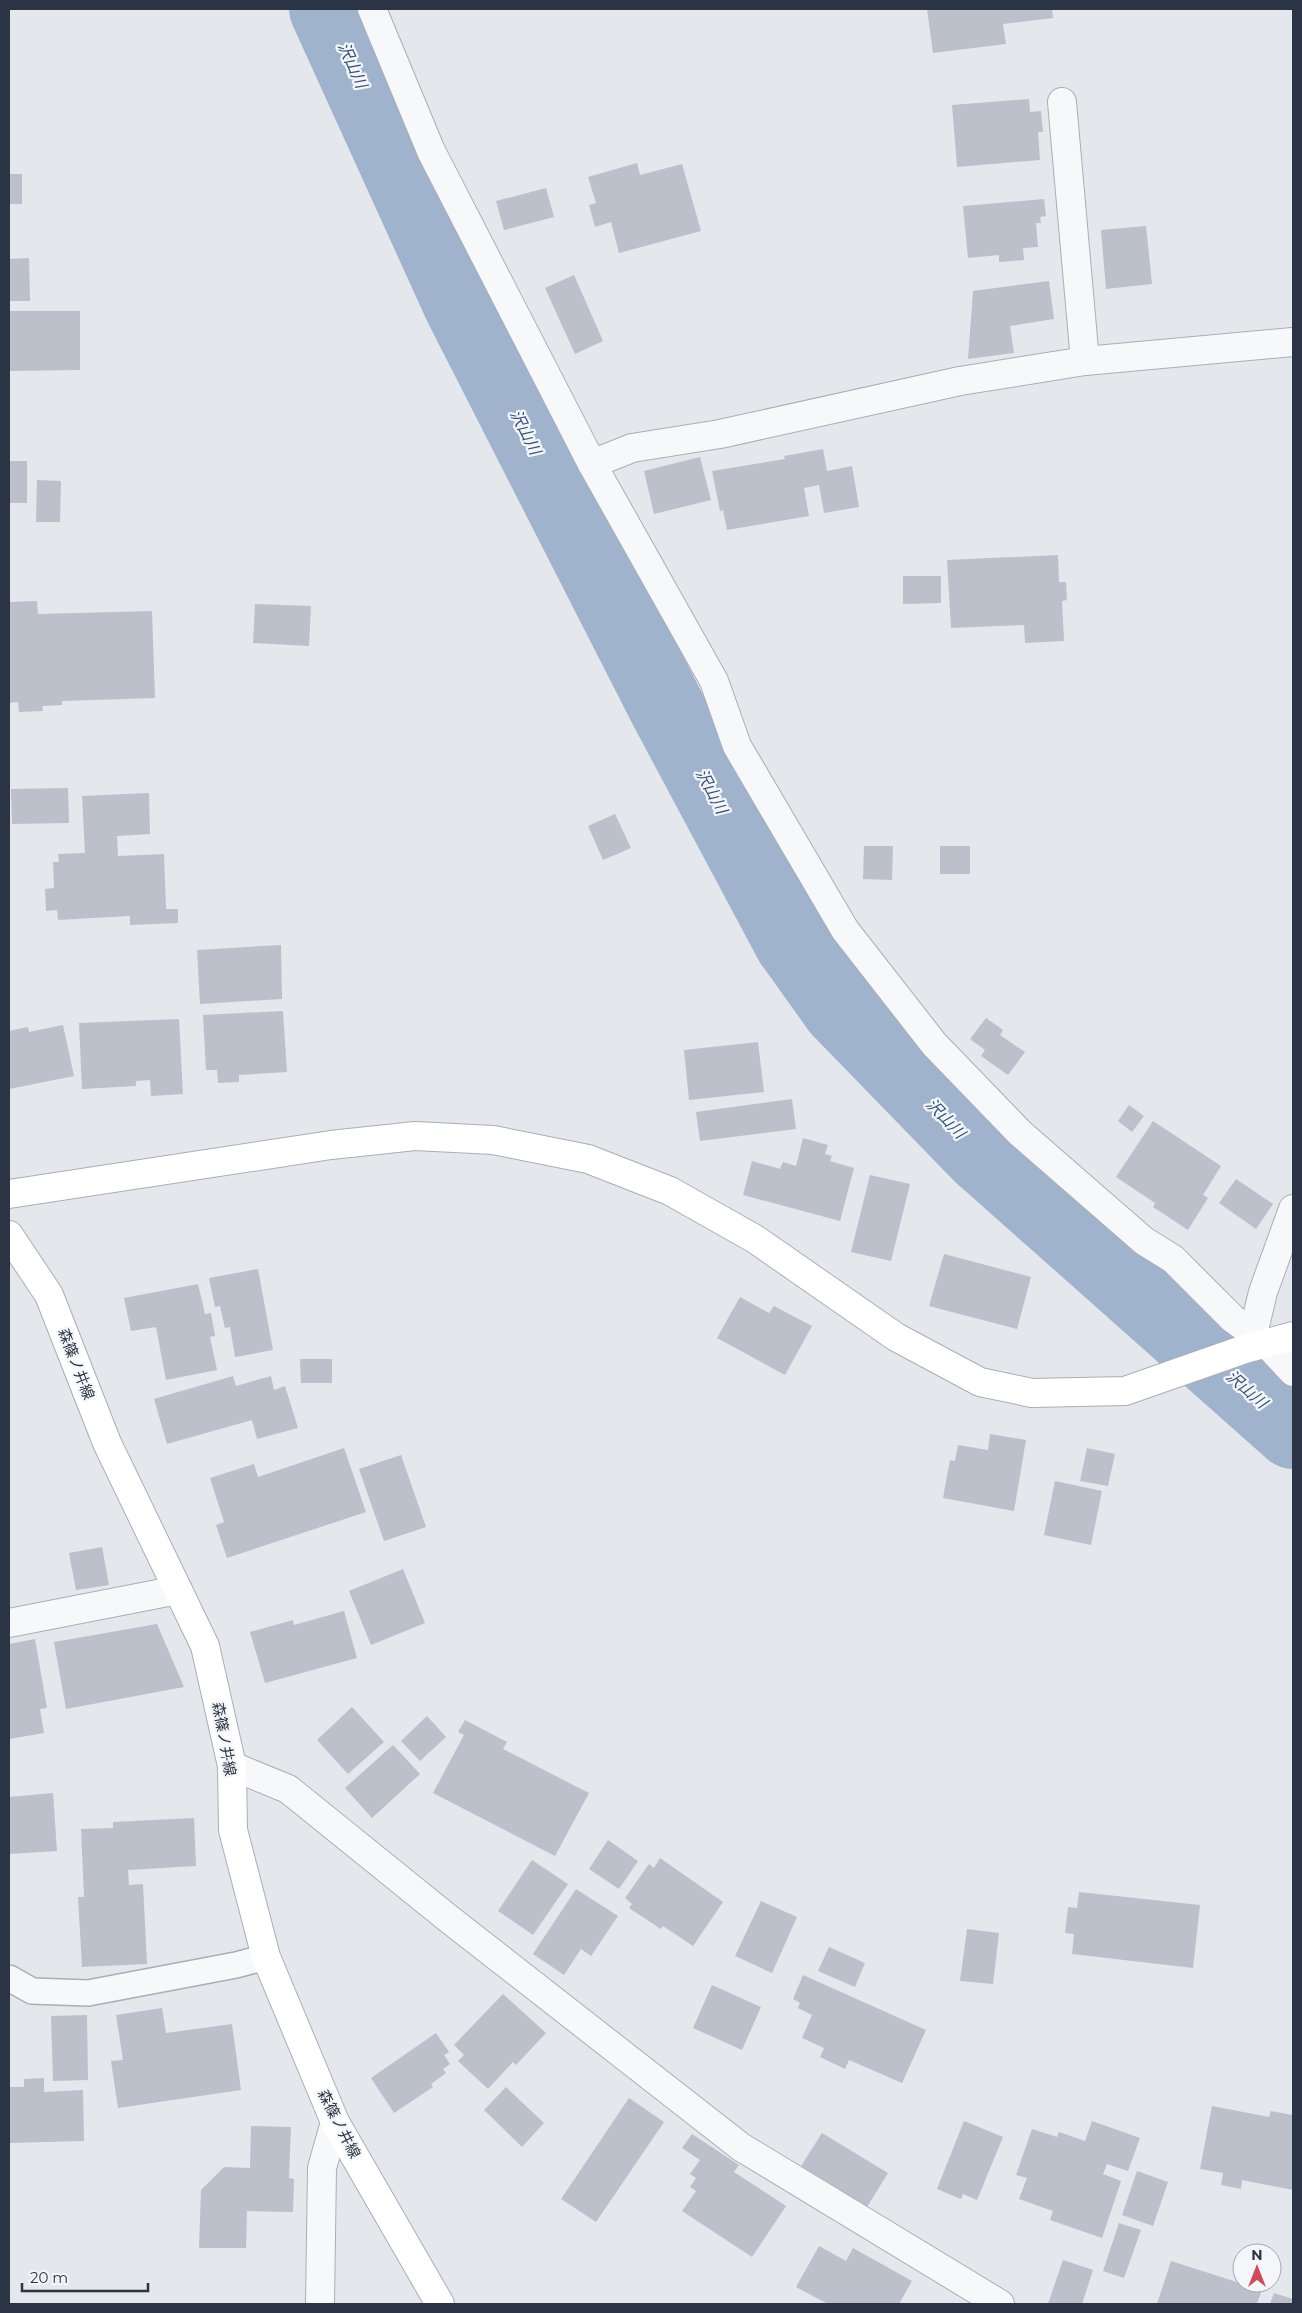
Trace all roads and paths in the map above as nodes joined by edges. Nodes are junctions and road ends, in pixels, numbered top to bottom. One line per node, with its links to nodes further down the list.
1 (372, 9): 5 (street)
2 (1062, 102): 4 (street)
3 (1293, 342): 4 (street)
4 (1085, 361): 5 (street)
5 (592, 464): 10 (street)
6 (9, 1194): 10 (street)
7 (1293, 1209): 10 (street)
8 (9, 1235): 12 (street, 森篠ノ井線)
9 (1293, 1336): 10 (street)
10 (1255, 1342): 11 (street)
11 (1293, 1372)
12 (178, 1590): 13 (street); 14 (street, 森篠ノ井線)
13 (9, 1623)
14 (232, 1766): 15 (street, 森篠ノ井線); 20 (street)
15 (266, 1957): 16 (lane); 17 (street, 森篠ノ井線)
16 (9, 1978)
17 (335, 2122): 18 (street); 19 (street, 森篠ノ井線)
18 (320, 2304)
19 (440, 2304)
20 (1000, 2304)

